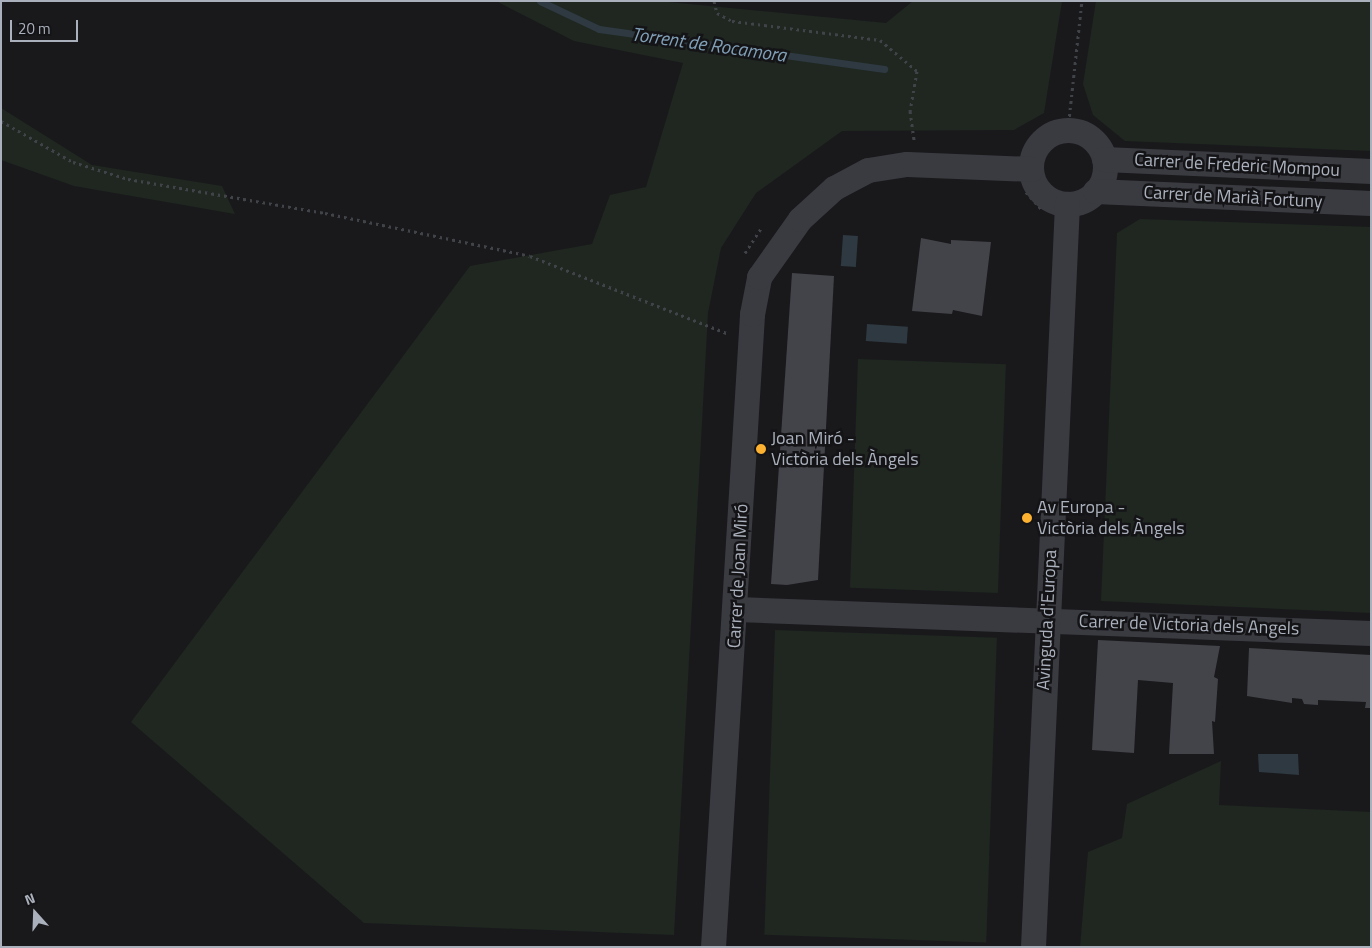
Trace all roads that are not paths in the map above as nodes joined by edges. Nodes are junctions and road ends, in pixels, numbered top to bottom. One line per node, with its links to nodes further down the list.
1 (1104, 159): 2 (street, Carrer de Frederic Mompou); 3 (street); 4 (street)
2 (1371, 171)
3 (1027, 179): 6 (street); 7 (street, Carrer de Joan Miró)
4 (1095, 191): 5 (street, Carrer de Marià Fortuny); 6 (street)
5 (1371, 204)
6 (1057, 209): 8 (street, Avinguda d'Europa)
7 (737, 609): 8 (street, Carrer de Victoria dels Angels); 10 (street, Carrer de Joan Miró)
8 (1048, 619): 9 (street, Carrer de Victoria dels Angels); 11 (street, Avinguda d'Europa)
9 (1371, 633)
10 (713, 947)
11 (1033, 947)

